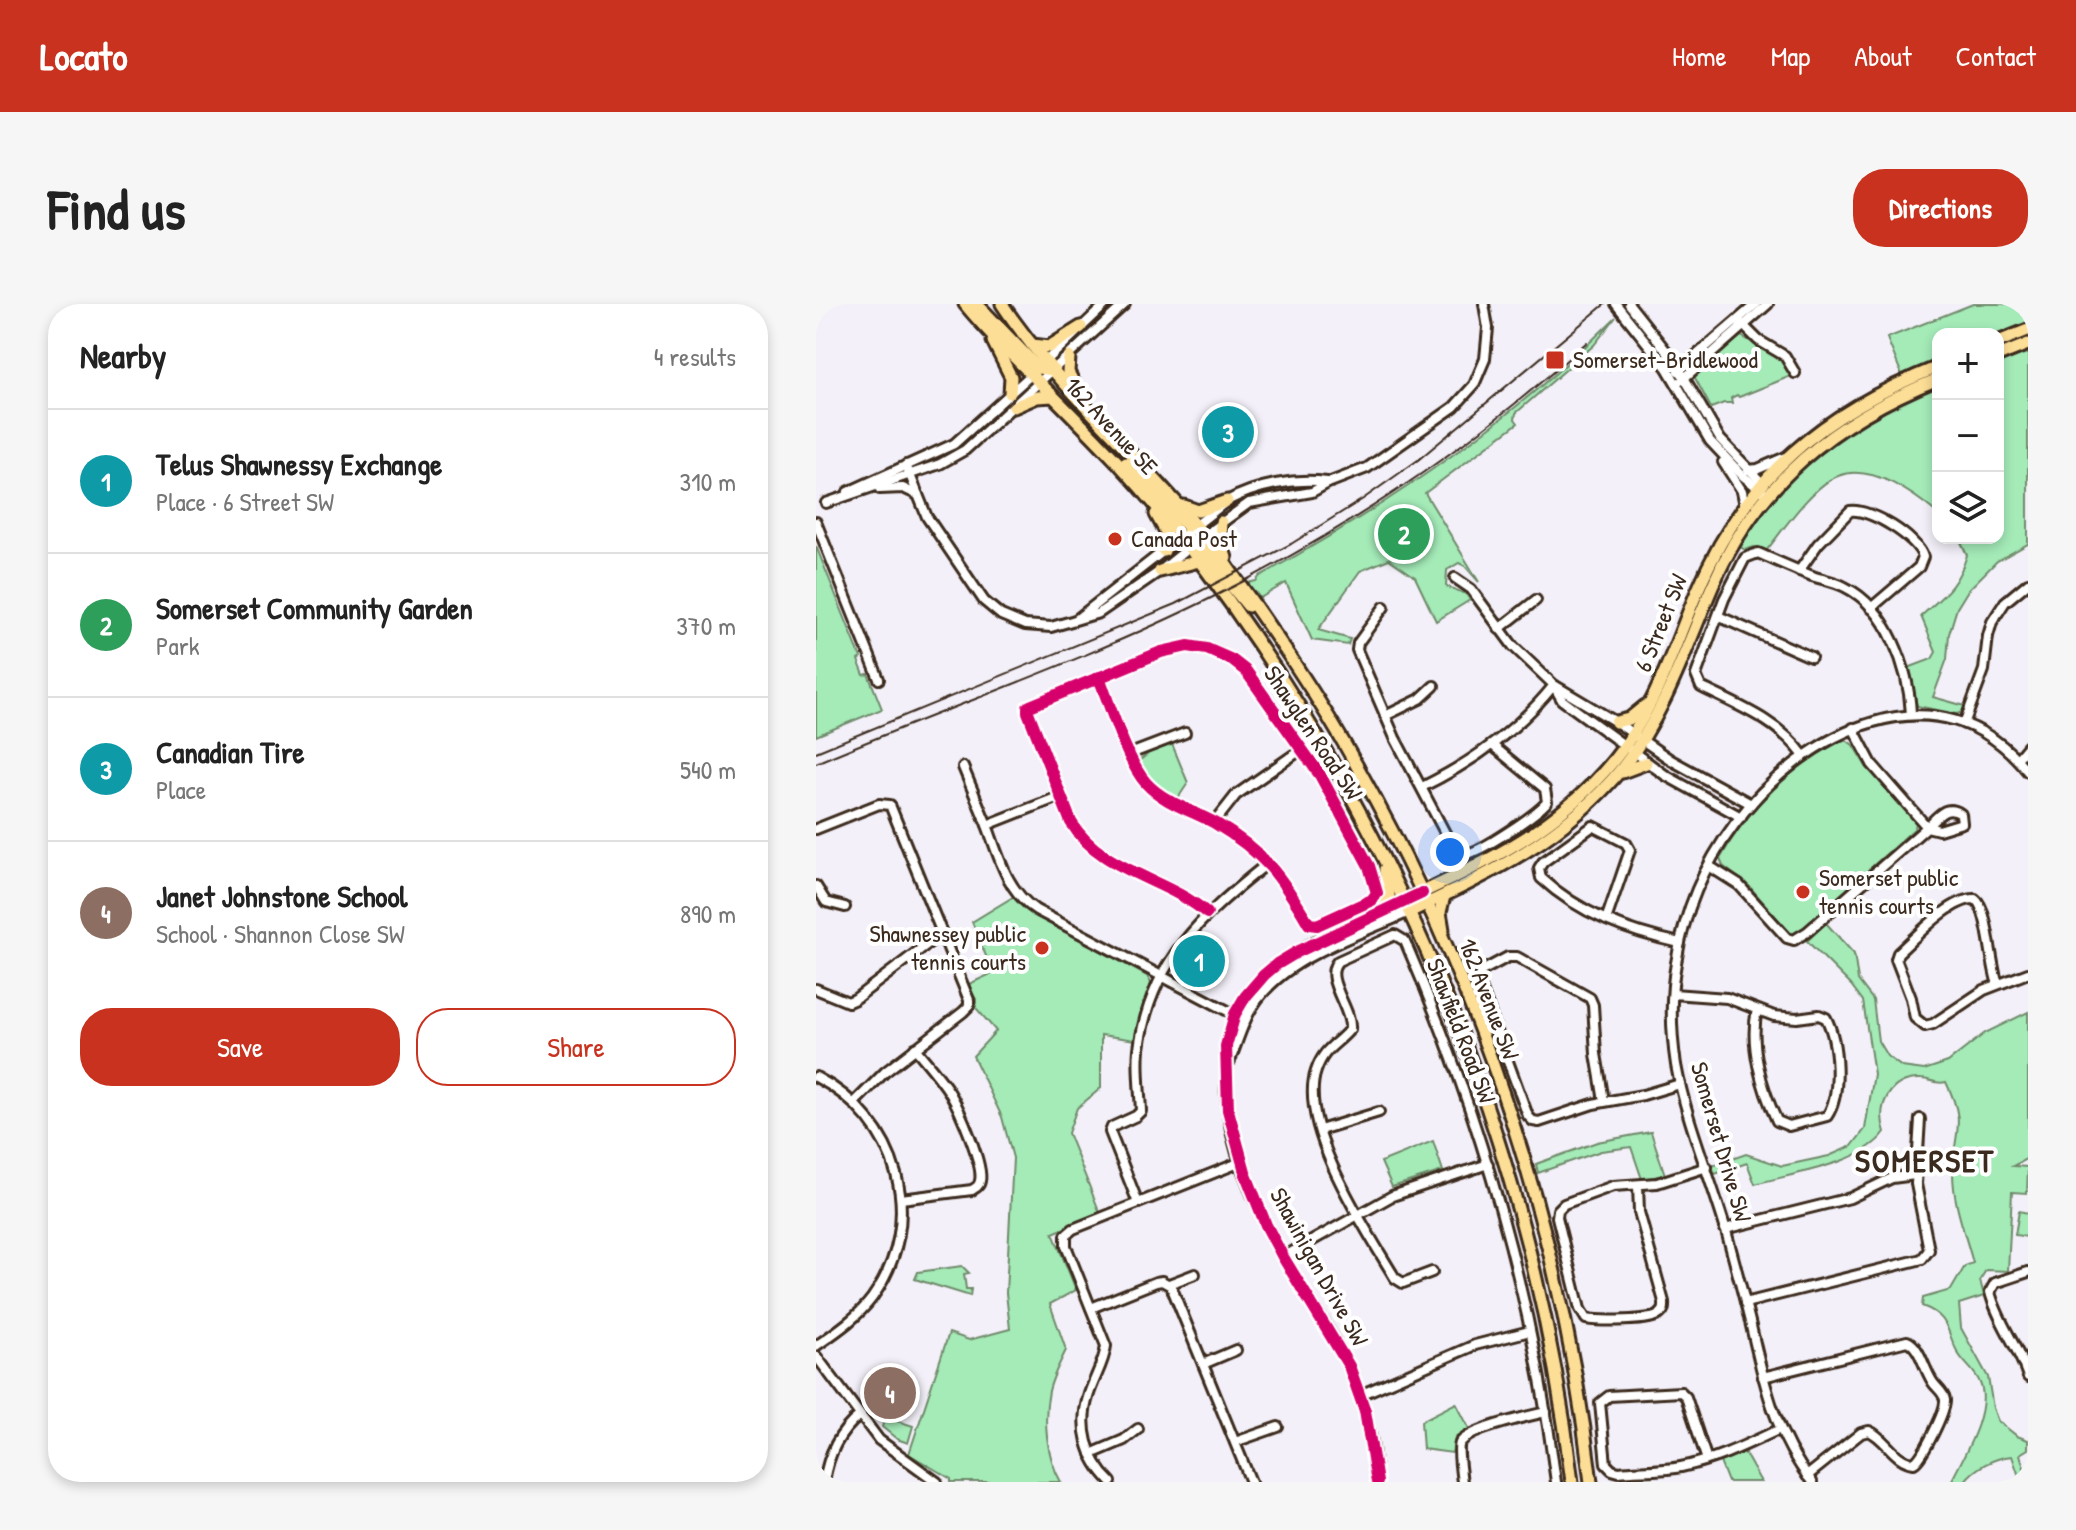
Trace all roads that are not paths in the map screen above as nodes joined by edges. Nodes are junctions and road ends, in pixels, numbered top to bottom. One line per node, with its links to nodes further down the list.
1 (965, 304): 12 (main road, 162 Avenue SE)
2 (977, 304): 21 (main road)
3 (1106, 304): 13 (street)
4 (1125, 304): 19 (street)
5 (1484, 304): 36 (street)
6 (1616, 304): 24 (street)
7 (1629, 304): 22 (street)
8 (1756, 304): 11 (street)
9 (1768, 304): 11 (street)
10 (1006, 307): 16 (main road, 162 Avenue SE)
11 (1740, 322): 22 (street); 23 (street)
12 (985, 327): 21 (main road, 162 Avenue SE); 26 (main road)
13 (1081, 327): 16 (main road); 21 (street)
14 (2028, 330): 15 (main road)
15 (2004, 340)
16 (1030, 344): 21 (main road, 162 Avenue SE)
17 (2028, 344): 18 (main road)
18 (2004, 354)
19 (1069, 357): 21 (street); 29 (main road)
20 (1932, 369): 31 (main road, 6 Street SW)
21 (1042, 371): 26 (street); 27 (main road, 162 Avenue SE); 28 (street); 29 (main road, 162 Avenue SE)
22 (1683, 373): 24 (street); 34 (street)
23 (1795, 373)
24 (1675, 380): 30 (street)
25 (1932, 382): 37 (main road, 6 Street SW)
26 (1010, 393): 33 (street)
27 (1053, 396): 28 (main road); 32 (main road, 162 Avenue SE)
28 (1014, 407): 35 (street)
29 (1095, 416): 42 (main road, 162 Avenue SE)
30 (1710, 441): 37 (street); 44 (street)
31 (1791, 455): 34 (street); 37 (main road, 6 Street SW)
32 (1111, 457): 40 (main road, 162 Avenue SE); 48 (main road)
33 (906, 465): 35 (street); 43 (street)
34 (1748, 470): 37 (street)
35 (911, 475): 38 (street); 39 (street)
36 (1328, 483): 41 (street); 47 (street)
37 (1764, 489): 44 (main road, 6 Street SW); 76 (main road, 6 Street SW)
38 (870, 490): 39 (street); 43 (street)
39 (918, 495): 61 (street)
40 (1150, 499): 48 (main road, 162 Avenue SE); 49 (main road)
41 (1227, 501): 42 (main road); 48 (street)
42 (1176, 502): 48 (main road, 162 Avenue SE)
43 (826, 503): 45 (street)
44 (1745, 506): 69 (main road, 6 Street SW)
45 (816, 508)
46 (816, 522): 66 (street)
47 (1221, 522): 48 (street); 52 (main road)
48 (1193, 537): 49 (street); 50 (main road, 162 Avenue SE); 51 (street); 52 (main road, 162 Avenue SE); 63 (main road)
49 (1164, 551): 61 (street)
50 (1199, 561): 51 (main road); 56 (main road, 162 Avenue SE)
51 (1160, 571): 61 (street)
52 (1231, 571): 63 (main road, 162 Avenue SW)
53 (1799, 571): 59 (street); 59 (street); 60 (street)
54 (1455, 578): 62 (street)
55 (2028, 583): 73 (street)
56 (1216, 585): 95 (main road, 162 Avenue SW)
57 (1536, 600): 62 (street)
58 (1384, 607): 71 (street)
59 (1871, 608): 70 (street)
60 (1718, 616): 64 (street); 82 (street)
61 (1073, 621)
62 (1499, 629): 67 (street)
63 (1276, 635): 98 (main road, 162 Avenue SW)
64 (1811, 657)
65 (1099, 677): 79 (street, Shawglen Road SW); 81 (street, Shawglen Road SW); 89 (street)
66 (879, 679)
67 (1554, 685): 72 (street); 77 (street); 80 (street)
68 (1434, 686): 71 (street)
69 (1654, 697): 72 (main road); 76 (main road, 6 Street SW)
70 (1911, 714): 73 (street, Somerset Drive SW); 74 (street, Somerset Drive SW)
71 (1385, 716): 88 (street)
72 (1616, 722): 76 (street)
73 (1964, 724): 83 (street, Somerset Drive SW)
74 (1853, 728): 82 (street, Somerset Drive SW); 97 (street)
75 (1185, 733): 81 (street)
76 (1637, 737): 80 (main road, 6 Street SW); 90 (street)
77 (1492, 745): 88 (street); 88 (street)
78 (2028, 746): 83 (street)
79 (1302, 749): 92 (street); 96 (street, Shawglen Road SW)
80 (1629, 750): 84 (street); 87 (main road, 6 Street SW); 99 (main road, 6 Street SW)
81 (1130, 754): 92 (street, Shawglen Road SW)
82 (1804, 756): 90 (street, Somerset Drive SW)
83 (2017, 759): 86 (street, Somerset Drive SW)
84 (1646, 763): 87 (main road); 91 (street)
85 (963, 767): 93 (street)
86 (2028, 772)
87 (1615, 777): 101 (main road, 6 Street SW)
88 (1422, 787)
89 (1061, 796): 93 (street); 105 (street)
90 (1751, 804): 91 (street, Somerset Drive SW)
91 (1741, 817): 97 (street, Somerset Drive SW)
92 (1214, 823): 96 (street, Shawglen Road SW)
93 (987, 825): 112 (street)
94 (816, 829): 108 (street)
95 (1381, 849): 103 (main road, 162 Avenue SW); 106 (main road)
96 (1268, 863): 105 (street)
97 (1709, 866): 109 (street, Somerset Drive SW)
98 (1412, 874): 99 (main road); 102 (main road, 162 Avenue SW)
99 (1456, 876): 102 (main road, 6 Street SW)
100 (816, 886): 104 (street)
101 (1444, 896): 102 (main road, 6 Street SW); 110 (main road)
102 (1424, 898): 103 (main road, Shawinigan Drive SW); 110 (main road, 162 Avenue SW)
103 (1407, 906): 106 (street, Shawinigan Drive SW); 118 (street, Shawinigan Drive SW); 168 (main road, 162 Avenue SW)
104 (845, 907)
105 (1207, 913): 112 (street)
106 (1380, 914): 117 (street, Shawinigan Drive SW)
107 (1606, 920): 107 (street); 109 (street)
108 (942, 933): 114 (street); 119 (street)
109 (1680, 943): 115 (street, Somerset Drive SW)
110 (1448, 952): 169 (main road, 162 Avenue SW)
111 (2028, 973): 113 (street)
112 (1161, 976): 117 (street); 134 (street)
113 (1998, 984): 113 (street)
114 (816, 989)
115 (1673, 994): 116 (street); 122 (street, Somerset Drive SW)
116 (1757, 1010): 116 (street)
117 (1235, 1014): 118 (street); 120 (street, Shawinigan Drive SW)
118 (1245, 1020): 120 (street, Shawinigan Drive SW)
119 (915, 1048): 124 (street); 133 (street)
120 (1227, 1067): 128 (street, Shawinigan Drive SW)
121 (816, 1077): 124 (street)
122 (1680, 1084): 123 (street); 130 (street, Somerset Drive SW)
123 (1604, 1101): 123 (street)
124 (854, 1103): 133 (street)
125 (1379, 1112): 127 (street)
126 (1920, 1119): 131 (street)
127 (1320, 1130): 129 (street, Shawfield Road SW); 135 (street, Shawfield Road SW)
128 (1241, 1162): 134 (street); 137 (street, Shawinigan Drive SW)
129 (1488, 1164): 135 (street); 144 (street, Shawfield Road SW)
130 (1707, 1167): 132 (street); 136 (street, Somerset Drive SW)
131 (1915, 1175): 136 (street); 142 (street)
132 (1638, 1185): 132 (street)
133 (901, 1199): 145 (street)
134 (1138, 1203): 143 (street)
135 (1357, 1214): 137 (street); 138 (street, Shawfield Road SW)
136 (1725, 1229): 142 (street, Somerset Drive SW)
137 (1283, 1257): 151 (street, Shawinigan Drive SW)
138 (1432, 1272)
139 (2028, 1272): 150 (street)
140 (1195, 1274): 141 (street)
141 (1169, 1284): 143 (street); 148 (street)
142 (1745, 1303): 149 (street, Somerset Drive SW)
143 (1091, 1308): 158 (street)
144 (1530, 1331): 151 (street); 152 (street, Shawfield Road SW)
145 (816, 1346)
146 (1236, 1350): 148 (street)
147 (816, 1356): 153 (street)
148 (1203, 1364): 157 (street)
149 (1763, 1377): 156 (street, Somerset Drive SW); 160 (street)
150 (2028, 1377)
151 (1360, 1395): 165 (street, Shawinigan Drive SW)
152 (1546, 1412): 166 (street); 167 (street, Shawfield Road SW)
153 (859, 1416): 161 (street); 162 (street)
154 (1278, 1427): 157 (street)
155 (1138, 1429): 158 (street)
156 (1780, 1429): 159 (street); 160 (street, Somerset Drive SW)
157 (1235, 1442): 164 (street)
158 (1091, 1454): 163 (street)
159 (1707, 1460): 159 (street)
160 (1810, 1479)
161 (824, 1482)
162 (937, 1482)
163 (1111, 1482)
164 (1251, 1482)
165 (1377, 1482)
166 (1462, 1482)
167 (1556, 1482)
168 (1572, 1482)
169 (1591, 1482)

